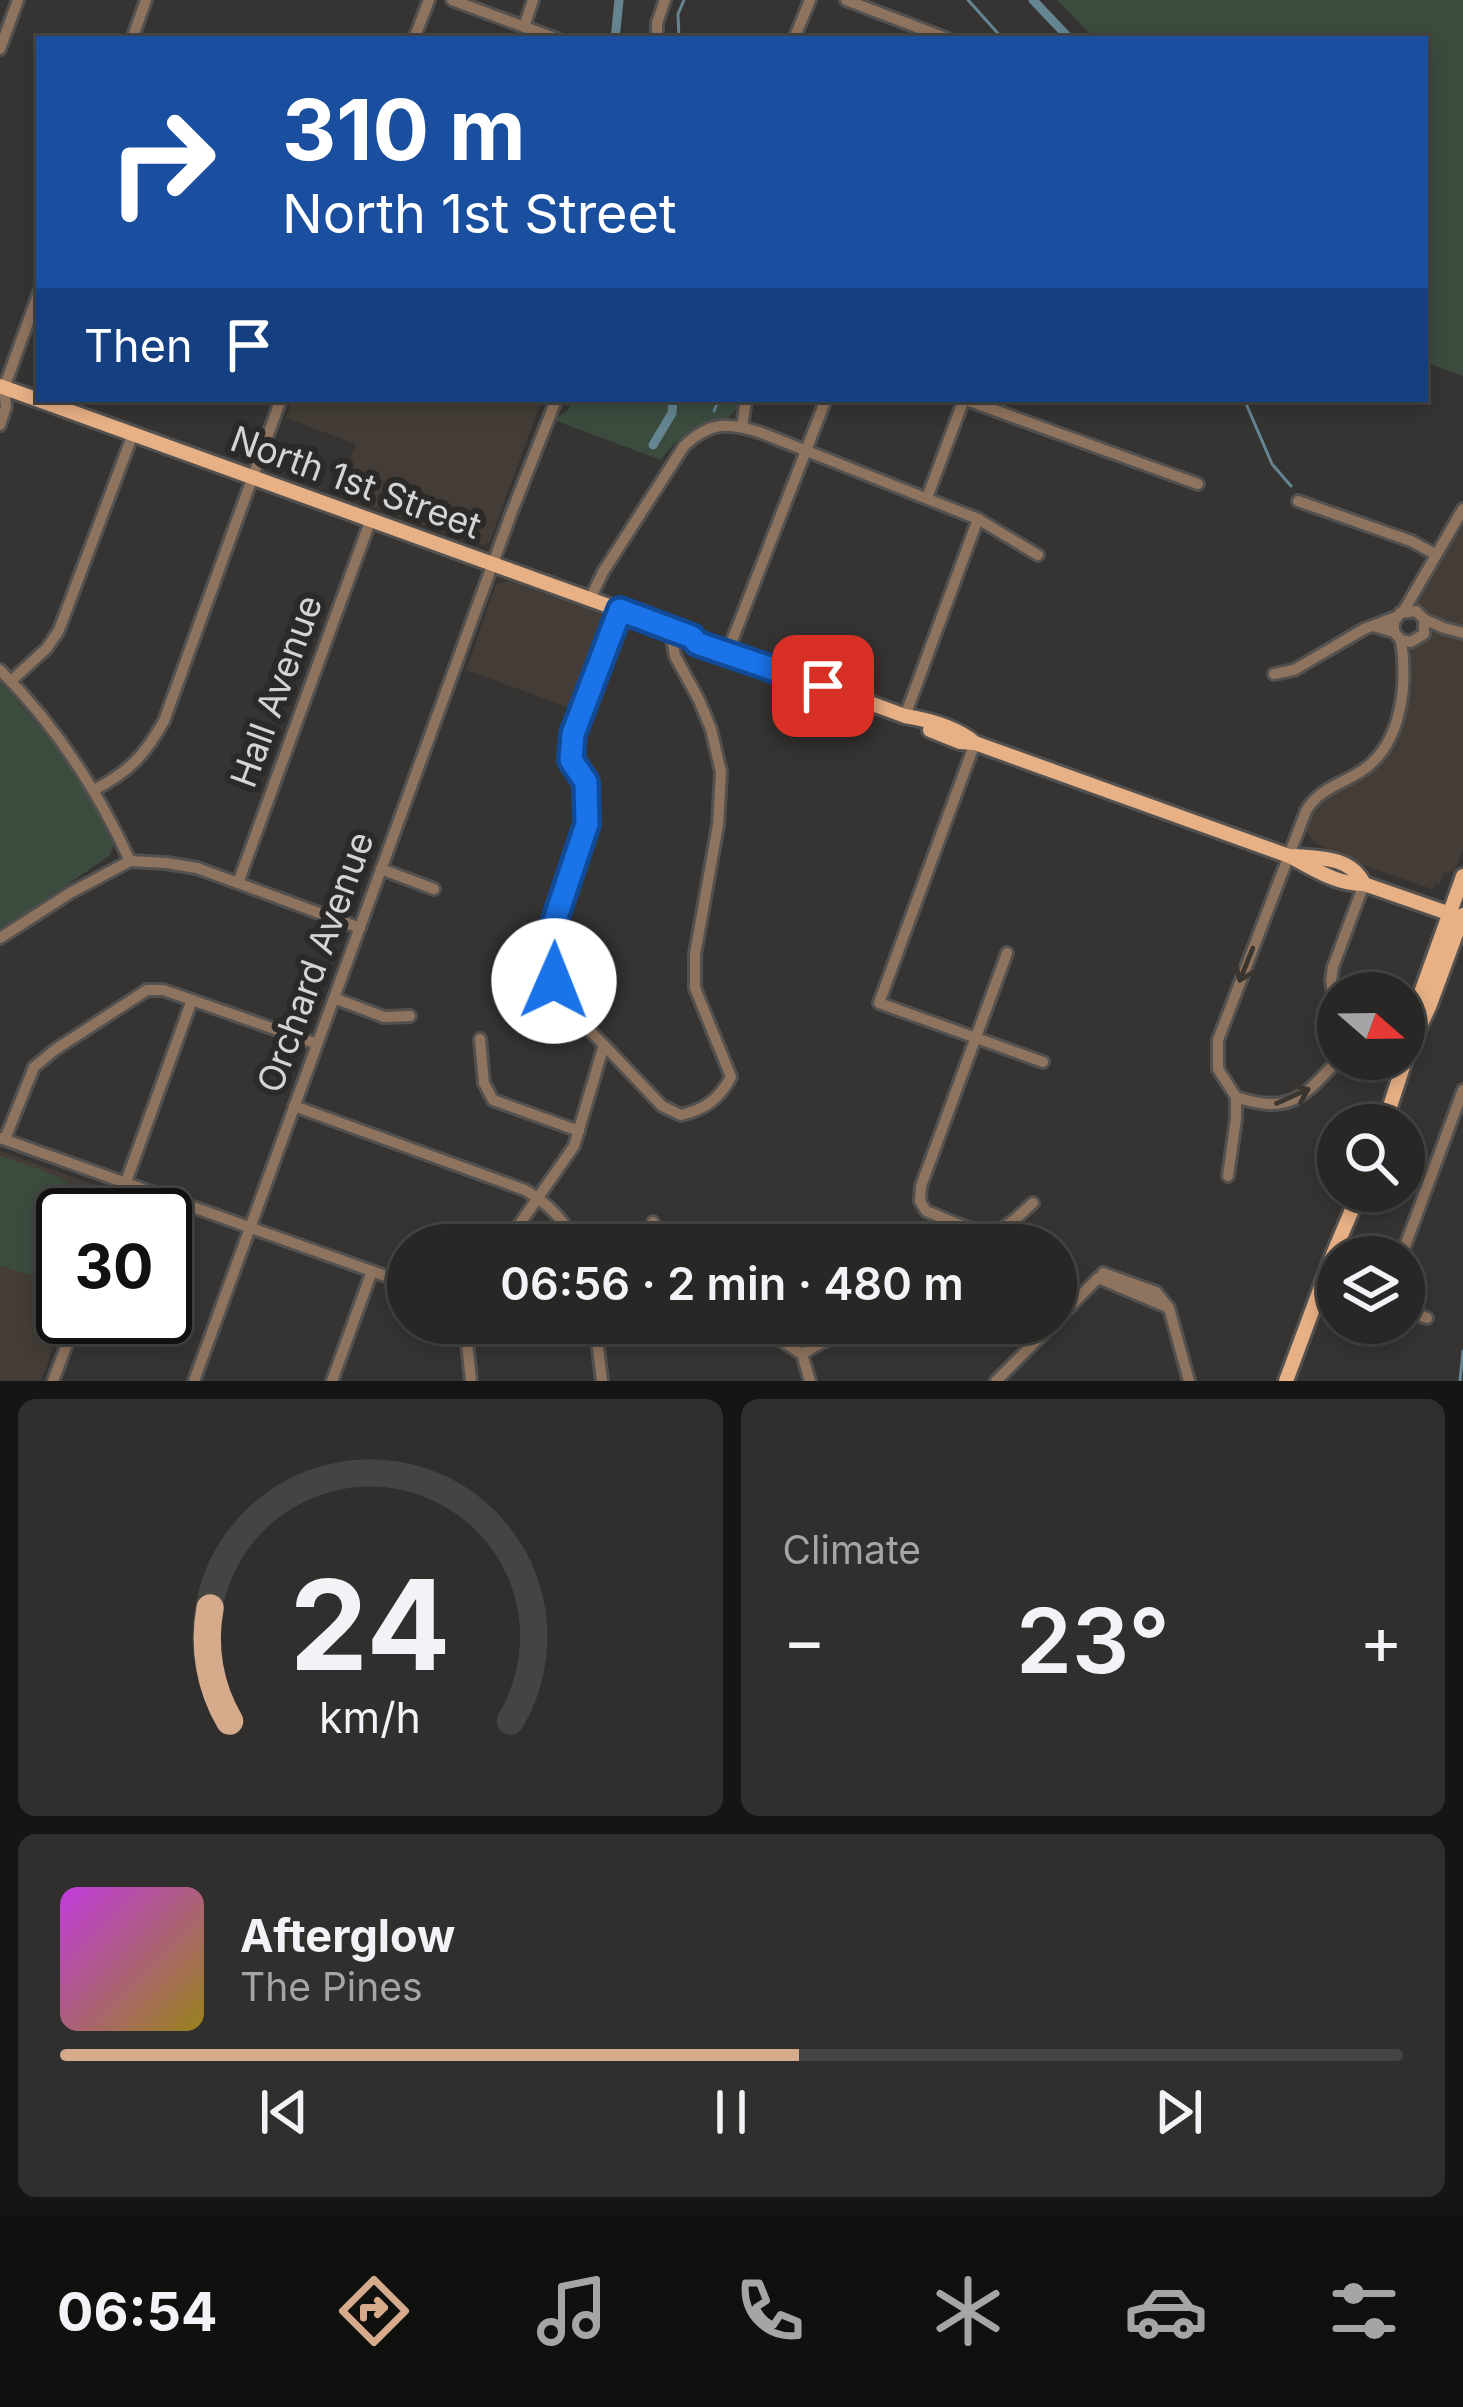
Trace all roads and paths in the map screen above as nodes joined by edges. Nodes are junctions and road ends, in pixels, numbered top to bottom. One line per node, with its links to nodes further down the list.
1 (18, 0): 16 (street)
2 (146, 0): 10 (street)
3 (429, 0): 11 (street)
4 (452, 0): 9 (street)
5 (533, 0): 9 (street)
6 (664, 0): 13 (street)
7 (810, 0): 14 (street)
8 (846, 0): 15 (street)
9 (524, 26): 12 (street)
10 (133, 36)
11 (416, 36)
12 (540, 36)
13 (657, 36)
14 (795, 36)
15 (940, 36)
16 (0, 49)
17 (36, 300): 18 (street)
18 (2, 387): 19 (main road, North 1st Street); 27 (street)
19 (36, 399)
20 (44, 402): 29 (main road, North 1st Street)
21 (280, 402): 31 (street)
22 (555, 402): 40 (street, Orchard Avenue)
23 (746, 402): 28 (street)
24 (825, 402): 30 (street)
25 (963, 402): 33 (street)
26 (972, 402): 32 (street)
27 (0, 424)
28 (742, 427): 30 (street); 41 (street)
29 (133, 434): 31 (main road, North 1st Street); 56 (street)
30 (806, 451): 33 (street); 51 (street)
31 (253, 477): 37 (main road, North 1st Street); 59 (street)
32 (1198, 484)
33 (928, 498): 36 (street)
34 (1298, 501): 38 (street)
35 (1463, 509): 38 (street)
36 (978, 518): 39 (street); 57 (street)
37 (370, 519): 40 (main road, North 1st Street); 64 (street, Hall Avenue)
38 (1435, 554): 43 (street)
39 (1038, 555)
40 (493, 563): 41 (main road, North 1st Street); 62 (street, Orchard Avenue)
41 (590, 598): 42 (main road, North 1st Street)
42 (620, 610): 45 (main road, North 1st Street); 79 (street)
43 (1410, 615): 44 (street); 46 (street); 48 (street); 50 (street)
44 (1373, 626): 48 (street); 55 (street)
45 (670, 628): 49 (main road, North 1st Street); 79 (street)
46 (1448, 629): 47 (street); 50 (street)
47 (1463, 633)
48 (1398, 636): 50 (street); 53 (street)
49 (692, 637): 51 (main road, North 1st Street); 52 (main road, North 1st Street)
50 (1420, 637): 53 (street)
51 (730, 646): 52 (main road, North 1st Street)
52 (770, 666): 57 (main road, North 1st Street)
53 (1405, 667): 60 (street)
54 (0, 670): 56 (street)
55 (1274, 674)
56 (11, 681): 59 (street)
57 (905, 716): 58 (main road, North 1st Street)
58 (975, 743): 60 (main road, North 1st Street); 77 (street)
59 (94, 790): 61 (street)
60 (1289, 856): 65 (main road, North 1st Street); 83 (street, one-way to 83)
61 (130, 861): 64 (street); 69 (street)
62 (381, 869): 66 (street); 68 (street, Orchard Avenue)
63 (1463, 876): 67 (main road)
64 (238, 883): 68 (street)
65 (1364, 884): 67 (main road, North 1st Street); 71 (street)
66 (434, 890)
67 (1459, 916): 72 (main road)
68 (360, 928): 73 (street, Orchard Avenue)
69 (0, 938)
70 (1007, 953): 77 (street)
71 (1334, 972)
72 (1425, 991)
73 (334, 998): 75 (street); 78 (street, Orchard Avenue)
74 (192, 1000): 78 (street); 86 (street); 88 (street)
75 (410, 1016)
76 (480, 1039): 85 (street)
77 (976, 1040): 80 (street); 91 (street)
78 (317, 1045): 84 (street, Orchard Avenue)
79 (604, 1045): 85 (street)
80 (1043, 1062)
81 (1319, 1080): 83 (street, one-way to 81)
82 (1463, 1090): 96 (street)
83 (1236, 1097): 87 (street)
84 (294, 1106): 90 (street); 95 (street, Orchard Avenue)
85 (579, 1131): 90 (street)
86 (3, 1138): 88 (street)
87 (1228, 1176)
88 (126, 1182): 89 (street); 95 (street)
89 (124, 1188)
90 (538, 1197): 93 (street); 94 (street)
91 (1033, 1203)
92 (1351, 1212): 115 (main road)
93 (519, 1224)
94 (564, 1224)
95 (251, 1227): 97 (street); 108 (street, Orchard Avenue)
96 (1409, 1236)
97 (372, 1270): 98 (street); 109 (street)
98 (387, 1276)
99 (1077, 1298): 114 (street)
100 (67, 1344): 107 (street)
101 (467, 1344): 110 (street)
102 (598, 1344): 111 (street)
103 (787, 1344): 106 (street)
104 (818, 1344): 106 (street)
105 (1030, 1344): 113 (street)
106 (802, 1354): 112 (street)
107 (53, 1381)
108 (194, 1381)
109 (332, 1381)
110 (471, 1381)
111 (602, 1381)
112 (810, 1381)
113 (994, 1381)
114 (1189, 1381)
115 (1286, 1381)

